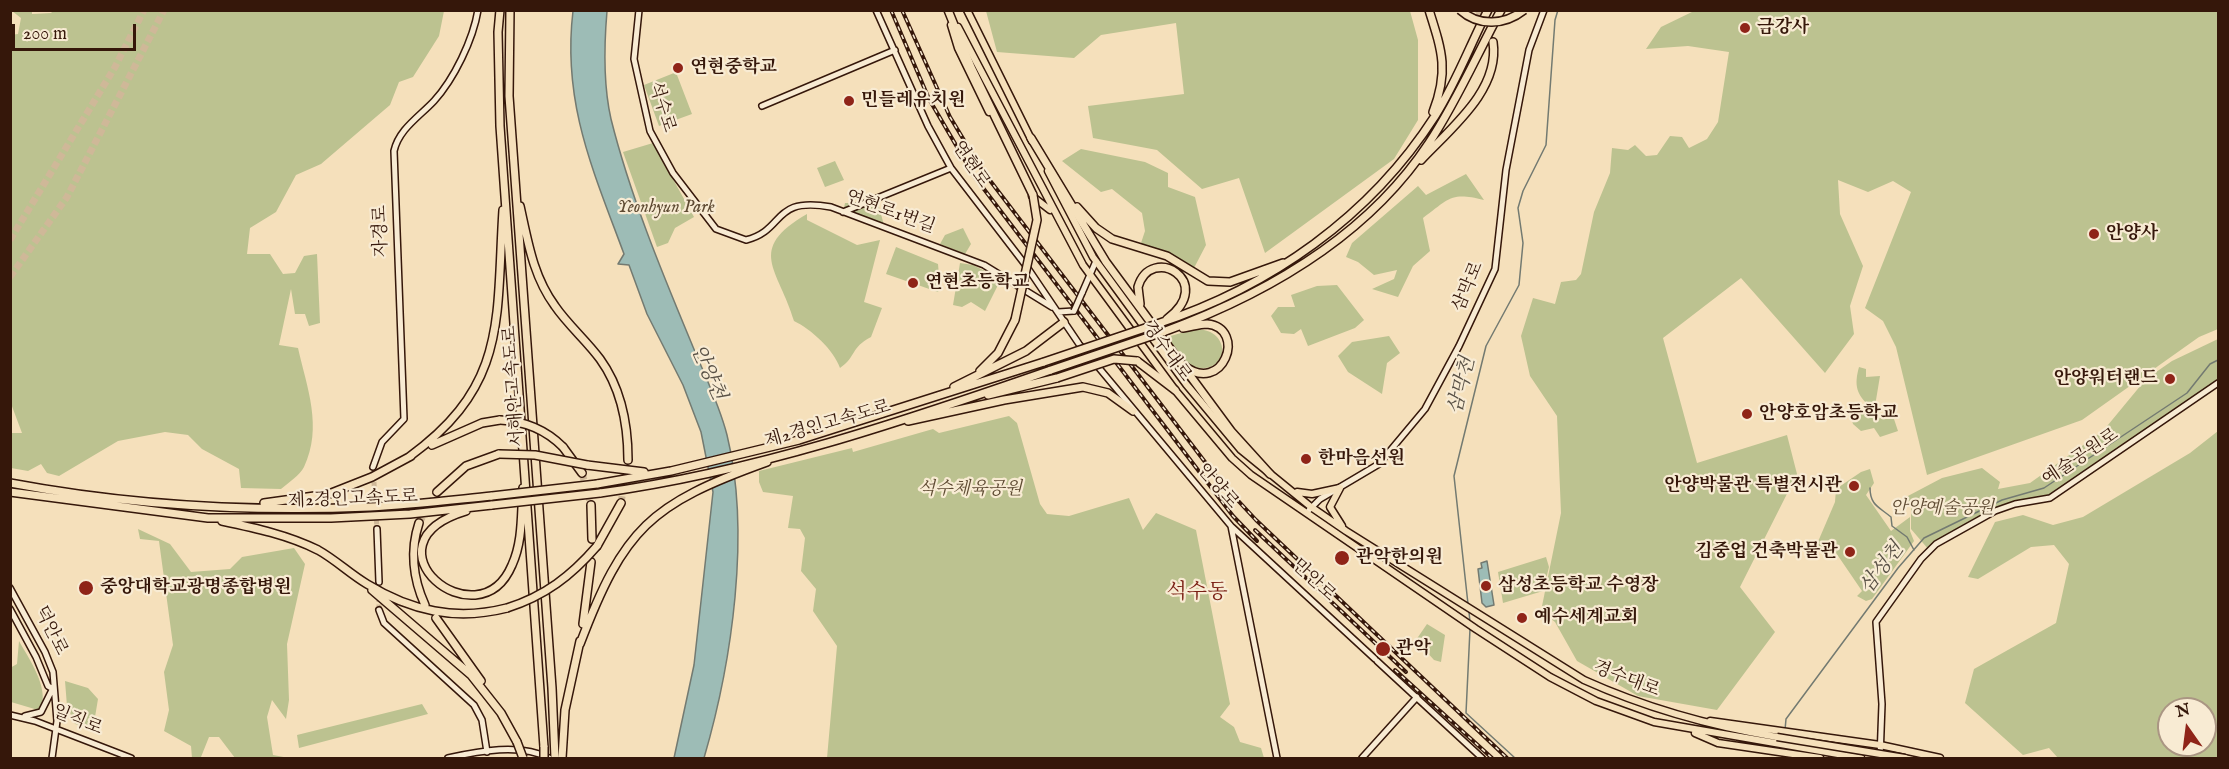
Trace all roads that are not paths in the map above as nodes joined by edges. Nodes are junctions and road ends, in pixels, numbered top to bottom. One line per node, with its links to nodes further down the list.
1 (478, 10): 50 (street, 자경로)
2 (500, 10): 21 (highway, 서해안고속도로)
3 (510, 10): 20 (highway, 서해안고속도로)
4 (639, 10): 26 (street, 석수로)
5 (876, 10): 15 (street, 연현로)
6 (948, 10): 25 (main road, 경수대로); 25 (main road); 40 (highway, bridge)
7 (967, 10): 18 (main road, 경수대로)
8 (1429, 10): 17 (highway)
9 (1460, 10): 12 (highway, bridge)
10 (1488, 10): 17 (highway, 제2경인고속도로)
11 (1501, 10): 23 (highway, 제2경인고속도로)
12 (1524, 10)
13 (1544, 10): 55 (street, 삼막로)
14 (1492, 42): 23 (highway)
15 (895, 50): 16 (street); 19 (street, 연현로)
16 (762, 106)
17 (1426, 128): 27 (highway, 제2경인고속도로)
18 (1031, 138): 22 (highway); 28 (main road, 경수대로)
19 (951, 168): 24 (street); 29 (street, 연현로)
20 (515, 180): 48 (highway); 89 (highway, 서해안고속도로)
21 (504, 184): 47 (highway); 49 (highway, 서해안고속도로)
22 (1060, 185): 27 (highway); 34 (highway)
23 (1396, 186): 37 (highway, 제2경인고속도로)
24 (843, 212): 26 (street, 연현로1번길); 31 (street, 연현로1번길)
25 (1054, 214): 30 (main road, 경수대로)
26 (716, 229)
27 (1299, 256): 36 (highway, 제2경인고속도로)
28 (1096, 261): 30 (street); 53 (main road, 경수대로)
29 (1027, 267): 31 (street); 32 (street, 연현로)
30 (1090, 274): 33 (street, bridge); 41 (main road, 경수대로)
31 (1018, 286): 32 (street, 연현로1번길)
32 (1056, 310): 33 (street); 35 (street, 연현로)
33 (1074, 311): 35 (street)
34 (1146, 315): 36 (highway); 38 (highway)
35 (1064, 322): 40 (highway); 44 (street, 안양로)
36 (1157, 324): 43 (highway, 제2경인고속도로, bridge)
37 (1163, 332): 38 (highway); 42 (highway, 제2경인고속도로, bridge)
38 (1177, 359): 53 (highway)
39 (2218, 383): 87 (street, 예술공원로)
40 (958, 386): 43 (highway)
41 (1175, 390): 42 (highway, bridge); 64 (main road, 경수대로)
42 (962, 400): 45 (highway, 제2경인고속도로)
43 (916, 404): 51 (highway, 제2경인고속도로)
44 (1133, 411): 45 (highway); 67 (street, 안양로)
45 (879, 427): 46 (highway, 제2경인고속도로)
46 (800, 450): 61 (highway, 제2경인고속도로, bridge); 79 (highway)
47 (409, 457): 52 (highway, bridge); 62 (highway)
48 (628, 460)
49 (525, 462): 61 (highway); 94 (highway, 서해안고속도로, bridge)
50 (373, 467)
51 (670, 471): 58 (highway, bridge); 62 (highway, 제2경인고속도로, bridge)
52 (582, 473)
53 (1270, 474): 56 (main road, 경수대로)
54 (10, 483): 62 (highway, 제2경인고속도로)
55 (1340, 488): 56 (main road); 63 (street, 삼막로); 69 (main road)
56 (1290, 489): 63 (main road, 경수대로)
57 (10, 492): 65 (highway, 제2경인고속도로)
58 (437, 492)
59 (621, 503): 73 (highway, bridge)
60 (591, 505): 70 (highway)
61 (484, 506): 65 (highway, 제2경인고속도로)
62 (231, 507)
63 (1311, 507): 64 (street, 삼막로); 69 (main road, 경수대로)
64 (1306, 515): 84 (main road, 경수대로)
65 (208, 518): 73 (highway)
66 (419, 523): 75 (highway)
67 (1231, 526): 81 (street, 만안로); 96 (street, 안양로)
68 (376, 529): 72 (street)
69 (1346, 531): 86 (main road, 경수대로)
70 (592, 539)
71 (591, 562): 79 (highway)
72 (379, 582)
73 (366, 584): 82 (highway)
74 (10, 588): 80 (street, 덕안로)
75 (425, 605)
76 (10, 609): 80 (street, 덕안로)
77 (379, 610): 88 (street)
78 (436, 618): 82 (highway)
79 (580, 644): 89 (highway)
80 (53, 689): 83 (street); 85 (street, 덕안로)
81 (1417, 697): 97 (street); 98 (street, 만안로)
82 (501, 713): 93 (highway, bridge)
83 (13, 716): 85 (street, 일직로)
84 (1683, 728): 86 (main road, 경수대로); 99 (main road)
85 (56, 729): 90 (street, 덕안로); 91 (street, 일직로)
86 (1777, 738): 87 (main road); 100 (main road); 102 (main road, bridge)
87 (1880, 745): 101 (street, 예술공원로); 103 (main road)
88 (487, 752): 92 (street); 95 (street)
89 (558, 756)
90 (52, 759)
91 (131, 759)
92 (448, 759)
93 (523, 759)
94 (544, 759)
95 (549, 759)
96 (1277, 759)
97 (1362, 759)
98 (1482, 759)
99 (1820, 759)
100 (1861, 759)
101 (1880, 759)
102 (1905, 759)
103 (1940, 759)

